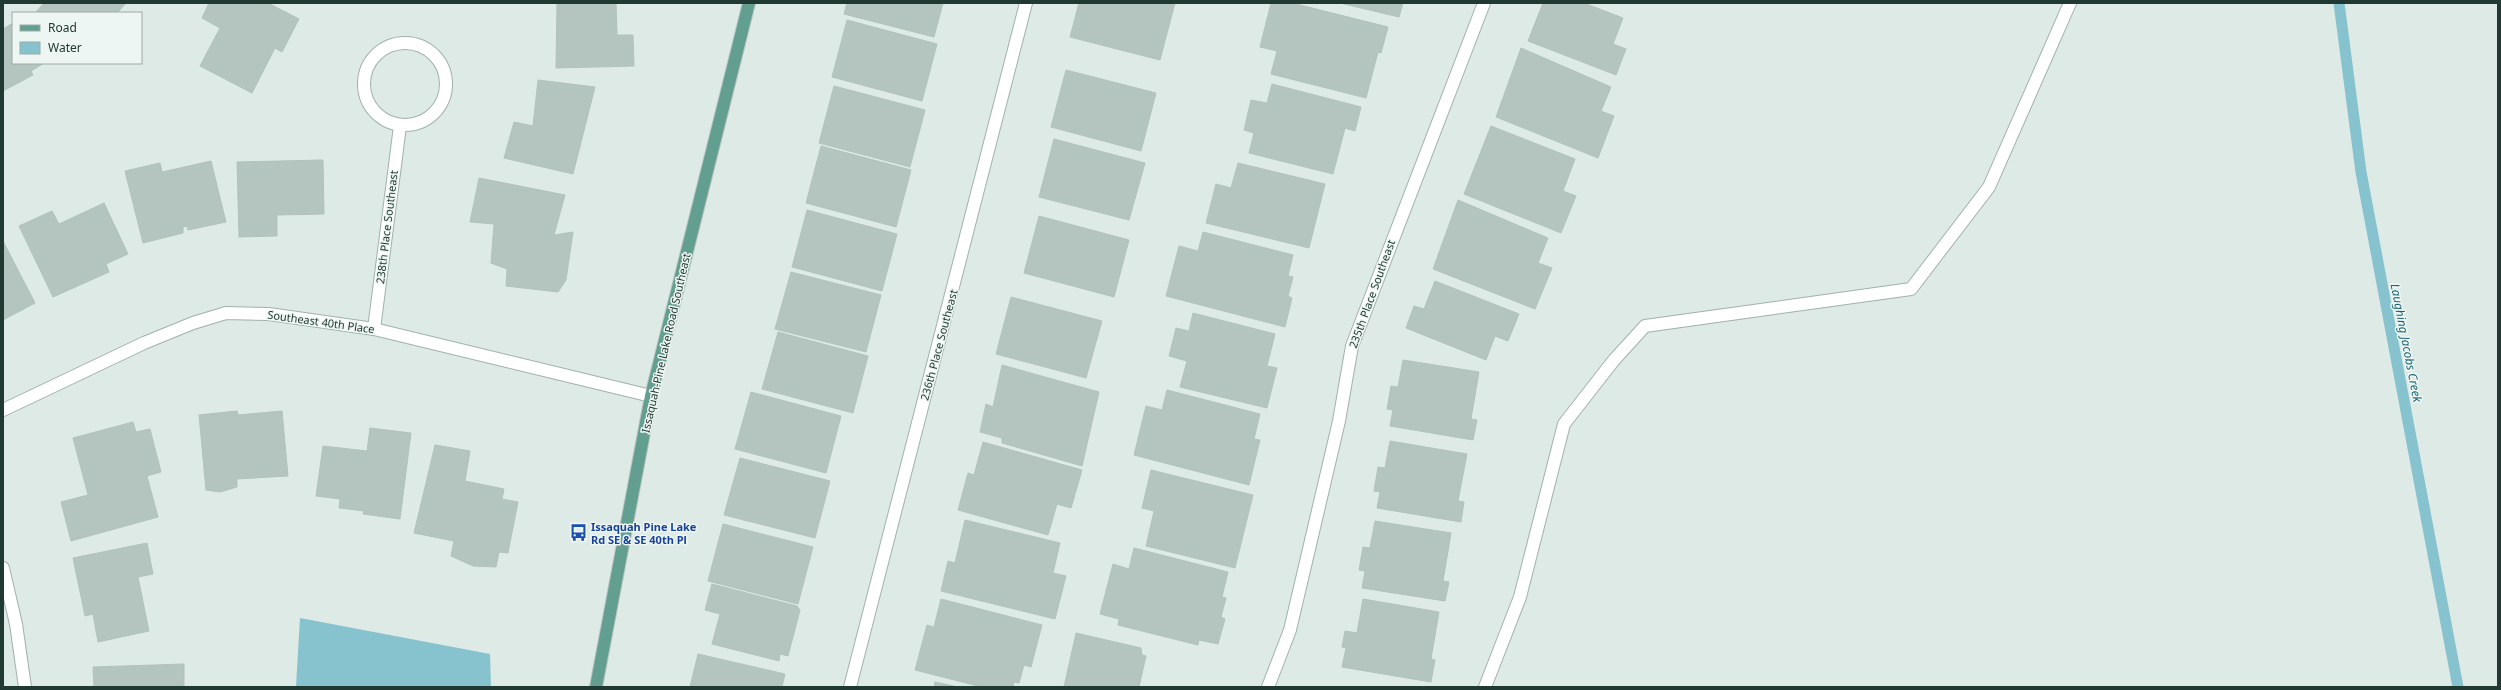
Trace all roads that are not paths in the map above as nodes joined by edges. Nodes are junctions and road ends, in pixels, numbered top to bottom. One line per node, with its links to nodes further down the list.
1 (749, 3): 7 (main road, Issaquah-Pine Lake Road Southeast)
2 (1026, 3): 12 (street, 236th Place Southeast)
3 (1484, 3): 13 (street, 235th Place Southeast)
4 (2070, 3): 14 (street)
5 (400, 126): 5 (street); 6 (street, 238th Place Southeast)
6 (374, 329): 7 (street, Southeast 40th Place); 8 (street, Southeast 40th Place)
7 (651, 396): 11 (main road, Issaquah-Pine Lake Road Southeast)
8 (3, 410)
9 (3, 568): 10 (street)
10 (25, 687)
11 (596, 687)
12 (850, 687)
13 (1268, 687)
14 (1485, 687)

